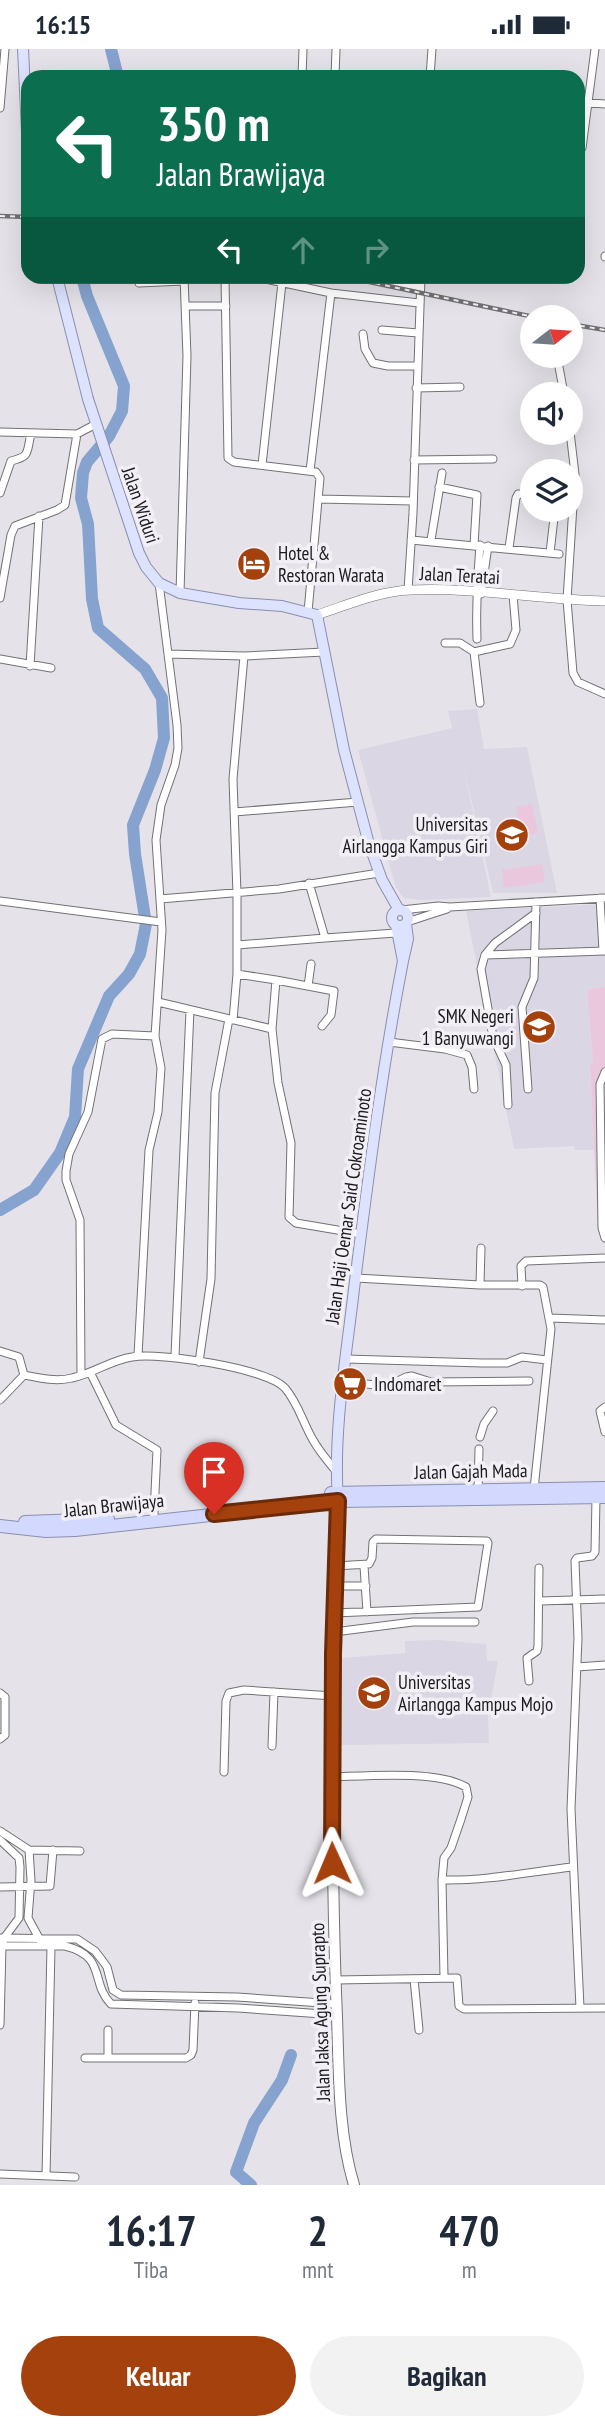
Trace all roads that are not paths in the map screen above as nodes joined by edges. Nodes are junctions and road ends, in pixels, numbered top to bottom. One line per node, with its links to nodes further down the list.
1 (5, 49): 14 (street)
2 (23, 49): 7 (main road)
3 (303, 49): 8 (street)
4 (336, 49): 9 (street)
5 (432, 49): 10 (street)
6 (596, 49): 12 (street)
7 (24, 70)
8 (302, 70)
9 (335, 70)
10 (430, 70)
11 (585, 103): 12 (street)
12 (588, 103): 13 (street); 15 (street)
13 (605, 103)
14 (0, 108)
15 (585, 126)
16 (59, 284): 34 (main road, Jalan Widuri)
17 (184, 284): 26 (street)
18 (225, 284): 27 (street)
19 (282, 284): 41 (street)
20 (287, 284): 24 (street)
21 (404, 284): 23 (street)
22 (420, 284): 23 (street)
23 (420, 287): 25 (street)
24 (331, 293): 25 (street); 42 (street)
25 (419, 303): 29 (street)
26 (186, 306): 27 (street); 59 (street)
27 (226, 306): 41 (street)
28 (382, 330): 29 (street)
29 (418, 333): 31 (street)
30 (363, 334): 31 (street)
31 (416, 366): 33 (street)
32 (460, 387): 33 (street)
33 (416, 388): 40 (street)
34 (96, 426): 37 (street); 57 (main road, Jalan Widuri)
35 (0, 432): 36 (street)
36 (31, 434): 37 (street); 45 (street)
37 (78, 434): 49 (street)
38 (572, 445): 63 (street)
39 (494, 459): 40 (street)
40 (414, 460): 48 (street)
41 (262, 465): 42 (street)
42 (310, 471): 47 (street)
43 (442, 473): 44 (street)
44 (439, 487): 52 (street); 53 (street)
45 (0, 493)
46 (520, 493): 54 (street)
47 (318, 499): 48 (street); 65 (street)
48 (413, 501): 51 (street)
49 (39, 516): 62 (street); 73 (street)
50 (554, 522): 55 (street)
51 (411, 540): 52 (street); 58 (street)
52 (431, 540): 53 (street)
53 (481, 545): 54 (street); 60 (street)
54 (509, 548): 55 (street)
55 (550, 553): 56 (street)
56 (559, 554)
57 (159, 583): 59 (main road); 70 (street)
58 (408, 590): 60 (street, Jalan Teratai); 65 (street, Jalan Teratai)
59 (180, 593): 65 (main road)
60 (478, 594): 61 (street, Jalan Teratai); 66 (street)
61 (513, 595): 63 (street, Jalan Teratai); 69 (street)
62 (0, 598)
63 (568, 600): 64 (street, Jalan Teratai); 75 (street)
64 (605, 601)
65 (312, 614): 68 (main road, Jalan Haji Oemar Said Cokroaminoto)
66 (477, 639)
67 (445, 643): 69 (street)
68 (324, 652): 71 (street); 77 (main road, Jalan Haji Oemar Said Cokroaminoto)
69 (474, 652): 76 (street)
70 (167, 654): 71 (street); 83 (street)
71 (244, 656): 78 (street)
72 (0, 659): 73 (street)
73 (30, 666): 74 (street)
74 (51, 667)
75 (605, 694)
76 (480, 703)
77 (358, 802): 78 (street); 79 (main road, Jalan Haji Oemar Said Cokroaminoto)
78 (234, 812): 81 (street)
79 (380, 876): 80 (street); 88 (main road, Jalan Haji Oemar Said Cokroaminoto)
80 (309, 883): 81 (street); 90 (street)
81 (237, 894): 83 (street); 91 (street)
82 (603, 898): 85 (street); 92 (street)
83 (160, 899): 89 (street)
84 (0, 901): 89 (street)
85 (536, 902): 86 (street); 87 (street)
86 (450, 907): 88 (street); 88 (street)
87 (536, 913): 93 (street); 94 (street)
88 (400, 920): 90 (street); 105 (main road, Jalan Haji Oemar Said Cokroaminoto)
89 (158, 922): 99 (street)
90 (325, 938): 91 (street)
91 (237, 944): 96 (street)
92 (604, 951): 93 (street)
93 (535, 954): 94 (street); 108 (street)
94 (485, 955): 109 (street)
95 (311, 964): 98 (street)
96 (237, 974): 97 (street); 101 (street)
97 (276, 980): 98 (street); 103 (street)
98 (308, 986): 102 (street)
99 (158, 1002): 100 (street); 104 (street)
100 (190, 1010): 101 (street); 121 (street)
101 (231, 1020): 103 (street); 124 (street)
102 (322, 1026)
103 (272, 1029): 110 (street)
104 (155, 1036): 120 (street); 125 (street)
105 (389, 1042): 107 (street); 110 (main road, Jalan Haji Oemar Said Cokroaminoto)
106 (605, 1072): 111 (street)
107 (474, 1089)
108 (528, 1089)
109 (508, 1105)
110 (361, 1234): 114 (main road, Jalan Haji Oemar Said Cokroaminoto)
111 (605, 1238)
112 (481, 1248): 115 (street)
113 (605, 1258): 116 (street)
114 (356, 1278): 115 (street); 122 (main road, Jalan Haji Oemar Said Cokroaminoto)
115 (480, 1285): 116 (street)
116 (522, 1286): 117 (street)
117 (550, 1318): 118 (street); 123 (street)
118 (605, 1320)
119 (0, 1350): 126 (street)
120 (138, 1356): 121 (street); 125 (street)
121 (175, 1356): 124 (street)
122 (346, 1359): 123 (street); 128 (main road, Jalan Haji Oemar Said Cokroaminoto)
123 (547, 1360): 136 (street)
124 (199, 1362): 135 (street)
125 (86, 1374): 126 (street); 142 (street)
126 (24, 1375): 129 (street)
127 (529, 1381): 128 (street)
128 (343, 1383): 135 (main road, Jalan Haji Oemar Said Cokroaminoto)
129 (0, 1400)
130 (605, 1408): 132 (street)
131 (493, 1411): 133 (street)
132 (605, 1432)
133 (480, 1437)
134 (479, 1449): 139 (street)
135 (335, 1470): 140 (main road, Jalan Haji Oemar Said Cokroaminoto)
136 (534, 1489): 137 (highway, Jalan Gajah Mada); 139 (highway, Jalan Gajah Mada)
137 (558, 1494): 138 (highway, Jalan Gajah Mada); 139 (highway)
138 (602, 1494): 152 (street)
139 (478, 1495): 140 (highway, Jalan Gajah Mada); 140 (highway, Jalan Brawijaya)
140 (337, 1497): 141 (highway, Jalan Brawijaya); 145 (main road, Jalan Jaksa Agung Suprapto)
141 (207, 1511): 142 (highway, Jalan Brawijaya); 144 (highway, Jalan Brawijaya)
142 (154, 1514): 143 (highway, Jalan Brawijaya)
143 (0, 1518)
144 (0, 1526)
145 (335, 1566): 146 (street); 148 (main road, Jalan Jaksa Agung Suprapto)
146 (365, 1566): 149 (street); 153 (street)
147 (539, 1568): 151 (street)
148 (334, 1586): 149 (street); 154 (main road, Jalan Jaksa Agung Suprapto)
149 (366, 1586): 153 (street)
150 (605, 1599): 152 (street)
151 (540, 1601): 152 (street); 159 (street)
152 (577, 1601): 158 (street)
153 (367, 1612): 154 (street)
154 (334, 1613): 156 (main road, Jalan Jaksa Agung Suprapto)
155 (475, 1622): 156 (street)
156 (334, 1632): 162 (main road, Jalan Jaksa Agung Suprapto)
157 (605, 1665): 158 (street)
158 (577, 1667): 172 (street)
159 (529, 1681)
160 (274, 1692): 162 (street); 164 (street); 165 (street)
161 (0, 1693): 163 (street)
162 (333, 1696): 166 (main road, Jalan Jaksa Agung Suprapto)
163 (0, 1739)
164 (272, 1746)
165 (224, 1772)
166 (332, 1777): 173 (street); 183 (main road, Jalan Jaksa Agung Suprapto)
167 (0, 1831): 169 (street)
168 (0, 1840): 175 (street)
169 (29, 1850): 170 (street); 176 (street)
170 (53, 1850): 171 (street); 176 (street)
171 (80, 1851)
172 (572, 1867): 173 (street); 188 (street)
173 (442, 1880): 181 (street)
174 (0, 1887): 175 (street)
175 (20, 1887): 176 (street); 177 (street)
176 (30, 1887): 177 (street)
177 (23, 1918): 178 (street); 179 (street)
178 (2, 1942): 179 (street); 184 (street)
179 (39, 1942): 180 (street); 185 (street)
180 (51, 1947): 187 (street); 198 (street)
181 (444, 1977): 182 (street); 188 (street)
182 (414, 1979): 183 (street); 194 (street)
183 (335, 1980): 190 (main road, Jalan Jaksa Agung Suprapto)
184 (0, 1994): 192 (street)
185 (195, 1996): 186 (street); 187 (street)
186 (287, 2000): 190 (street); 191 (street)
187 (195, 2006): 191 (street); 196 (street)
188 (580, 2008): 189 (street)
189 (605, 2008)
190 (337, 2009): 191 (street); 200 (main road, Jalan Jaksa Agung Suprapto)
191 (287, 2011)
192 (0, 2025)
193 (108, 2030): 196 (street)
194 (419, 2030)
195 (85, 2057): 196 (street)
196 (108, 2058)
197 (0, 2174): 198 (street)
198 (46, 2176): 199 (street)
199 (75, 2176)
200 (354, 2185)

